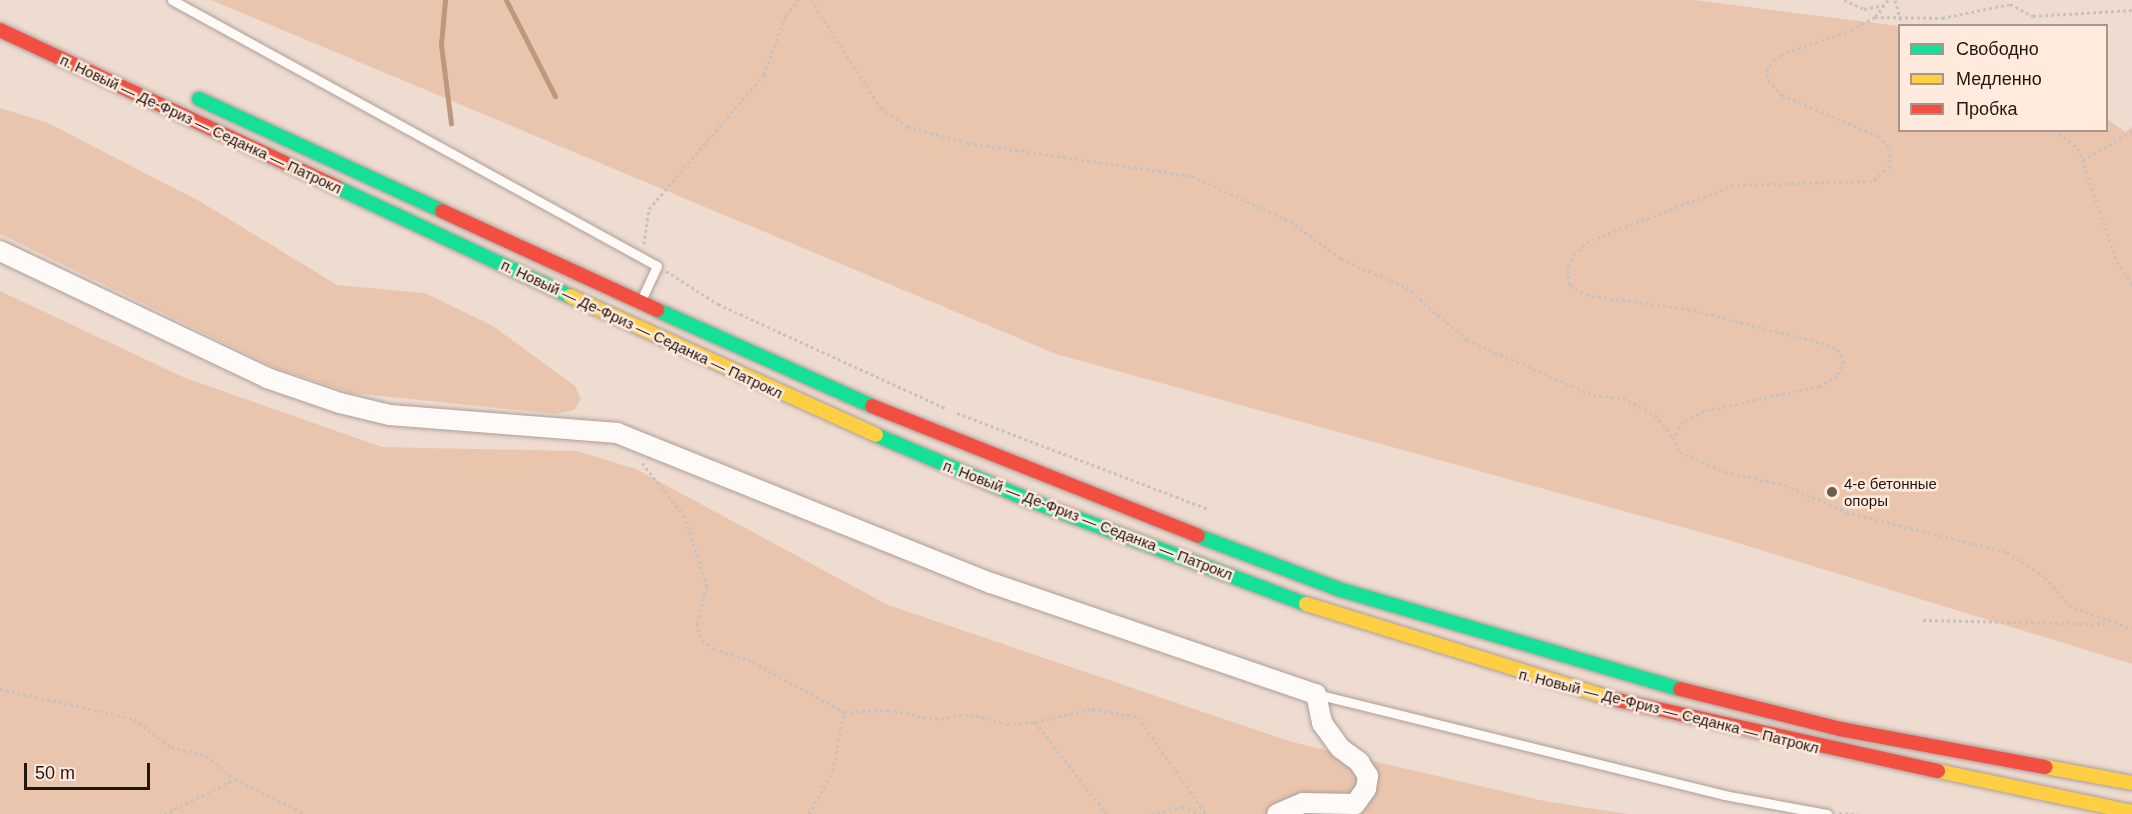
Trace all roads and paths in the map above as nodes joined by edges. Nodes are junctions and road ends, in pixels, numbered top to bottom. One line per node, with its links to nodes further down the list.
1 (172, 0): 18 (lane)
2 (798, 0): 18 (path)
3 (811, 0): 22 (path)
4 (1844, 0): 7 (path)
5 (1888, 0): 7 (path)
6 (1895, 0): 10 (path)
7 (1886, 5): 9 (path)
8 (2132, 9): 10 (path)
9 (1875, 17): 10 (path); 22 (path)
10 (1899, 20): 11 (path)
11 (1901, 24)
12 (0, 30): 34 (highway, п. Новый — Де-Фриз — Седанка — Патрокл)
13 (183, 91): 33 (highway, п. Новый — Де-Фриз — Седанка — Патрокл)
14 (2132, 131): 16 (path)
15 (2057, 132): 16 (path)
16 (2082, 160): 20 (path)
17 (0, 251): 29 (street)
18 (642, 258): 19 (lane)
19 (657, 266): 21 (lane); 24 (path)
20 (2132, 284)
21 (644, 294)
22 (1673, 437): 26 (path)
23 (639, 460): 30 (path)
24 (1208, 508)
25 (1923, 620): 26 (path)
26 (2107, 624): 27 (path)
27 (2132, 629)
28 (0, 689): 32 (path)
29 (1316, 694): 35 (lane); 43 (street)
30 (844, 712): 31 (path); 38 (path)
31 (1035, 722): 39 (path); 42 (path)
32 (235, 779): 36 (path); 37 (path)
33 (2132, 783)
34 (2132, 812)
35 (1826, 813): 44 (path)
36 (164, 814)
37 (305, 814)
38 (809, 814)
39 (1107, 814)
40 (1151, 814): 41 (path)
41 (1201, 814)
42 (1206, 814)
43 (1277, 814)
44 (1858, 814)

